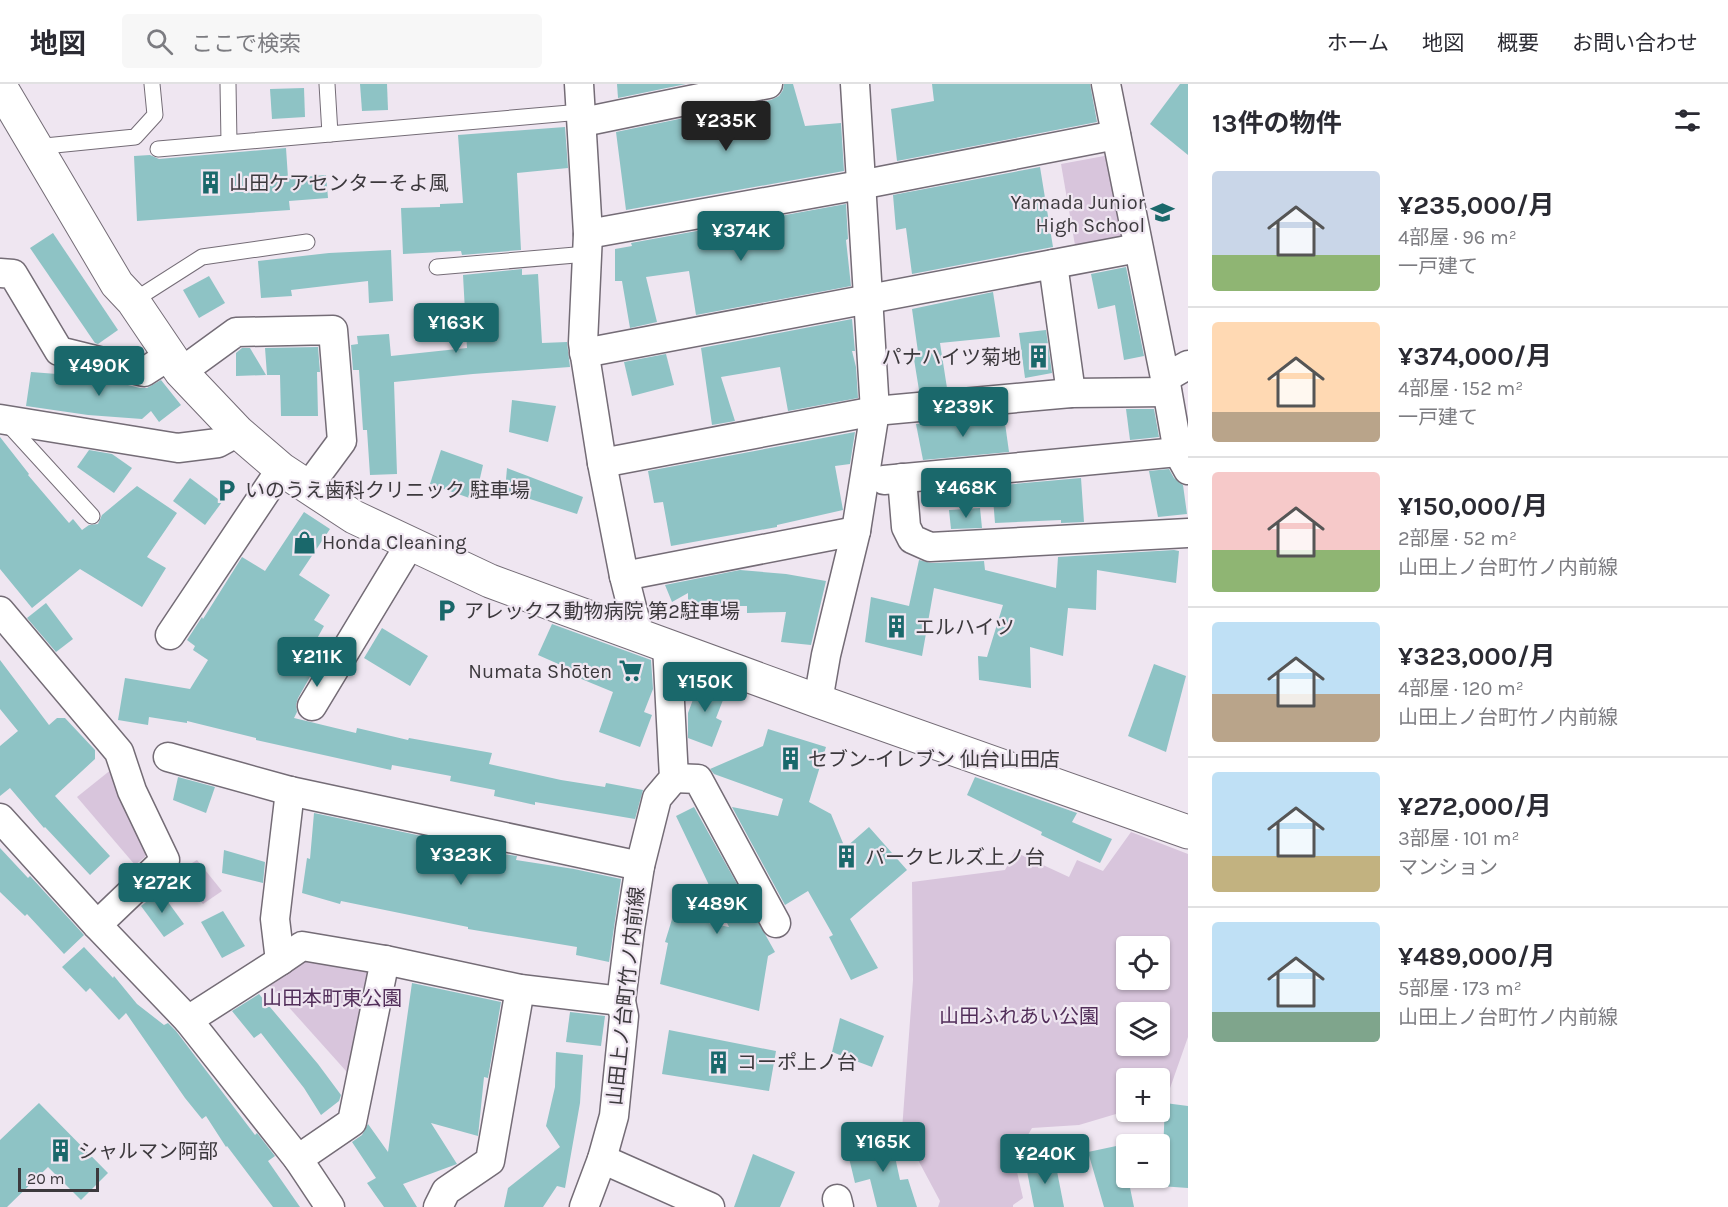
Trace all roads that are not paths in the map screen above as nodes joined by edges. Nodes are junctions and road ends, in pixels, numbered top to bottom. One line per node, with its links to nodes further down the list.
1 (152, 84): 13 (lane)
2 (228, 84): 12 (lane)
3 (327, 84): 10 (lane)
4 (579, 84): 9 (street)
5 (768, 84): 9 (street)
6 (855, 84): 15 (street)
7 (1106, 84): 11 (street)
8 (0, 86): 13 (street)
9 (582, 117): 10 (lane); 17 (street)
10 (330, 134): 12 (lane)
11 (1116, 135): 15 (street); 18 (street)
12 (229, 142): 14 (lane)
13 (35, 147): 23 (street)
14 (158, 149)
15 (860, 185): 17 (street); 22 (street)
16 (307, 242): 23 (lane)
17 (587, 244): 20 (lane); 24 (street)
18 (1138, 248): 19 (street); 26 (street)
19 (1053, 264): 22 (street); 27 (street)
20 (437, 267)
21 (0, 273): 25 (street)
22 (867, 299): 24 (street); 28 (street)
23 (133, 301): 25 (street)
24 (584, 353): 32 (street)
25 (175, 364): 30 (street); 36 (street)
26 (1173, 378): 27 (street); 31 (street)
27 (1071, 393): 28 (street)
28 (875, 411): 32 (street); 35 (street)
29 (2, 420): 30 (street); 37 (lane)
30 (238, 432): 33 (street)
31 (1183, 461): 34 (street)
32 (602, 463): 41 (street)
33 (281, 470): 36 (street); 43 (street)
34 (902, 478): 35 (street); 39 (street)
35 (864, 482): 38 (street)
36 (308, 487): 40 (street)
37 (92, 516)
38 (856, 531): 41 (street); 45 (street)
39 (1188, 533)
40 (410, 544): 44 (street); 46 (street)
41 (624, 576): 44 (street)
42 (0, 610): 54 (street)
43 (170, 636)
44 (653, 640): 45 (street); 48 (street)
45 (818, 701): 51 (street)
46 (312, 706)
47 (168, 757): 49 (street)
48 (674, 778): 52 (street, 山田上ノ台町竹ノ内前線); 53 (street)
49 (290, 791): 52 (street); 56 (street)
50 (0, 818): 54 (street)
51 (1188, 832)
52 (640, 866): 58 (street, 山田上ノ台町竹ノ内前線)
53 (776, 923)
54 (97, 925): 59 (street)
55 (386, 960): 56 (street); 57 (street); 60 (street)
56 (280, 961): 59 (street)
57 (520, 989): 58 (street); 63 (street)
58 (621, 1000): 61 (street, 山田上ノ台町竹ノ内前線)
59 (188, 1020): 60 (street)
60 (298, 1159): 62 (street)
61 (602, 1159): 64 (street, 山田上ノ台町竹ノ内前線); 65 (street)
62 (330, 1207)
63 (438, 1207)
64 (584, 1207)
65 (710, 1207)

